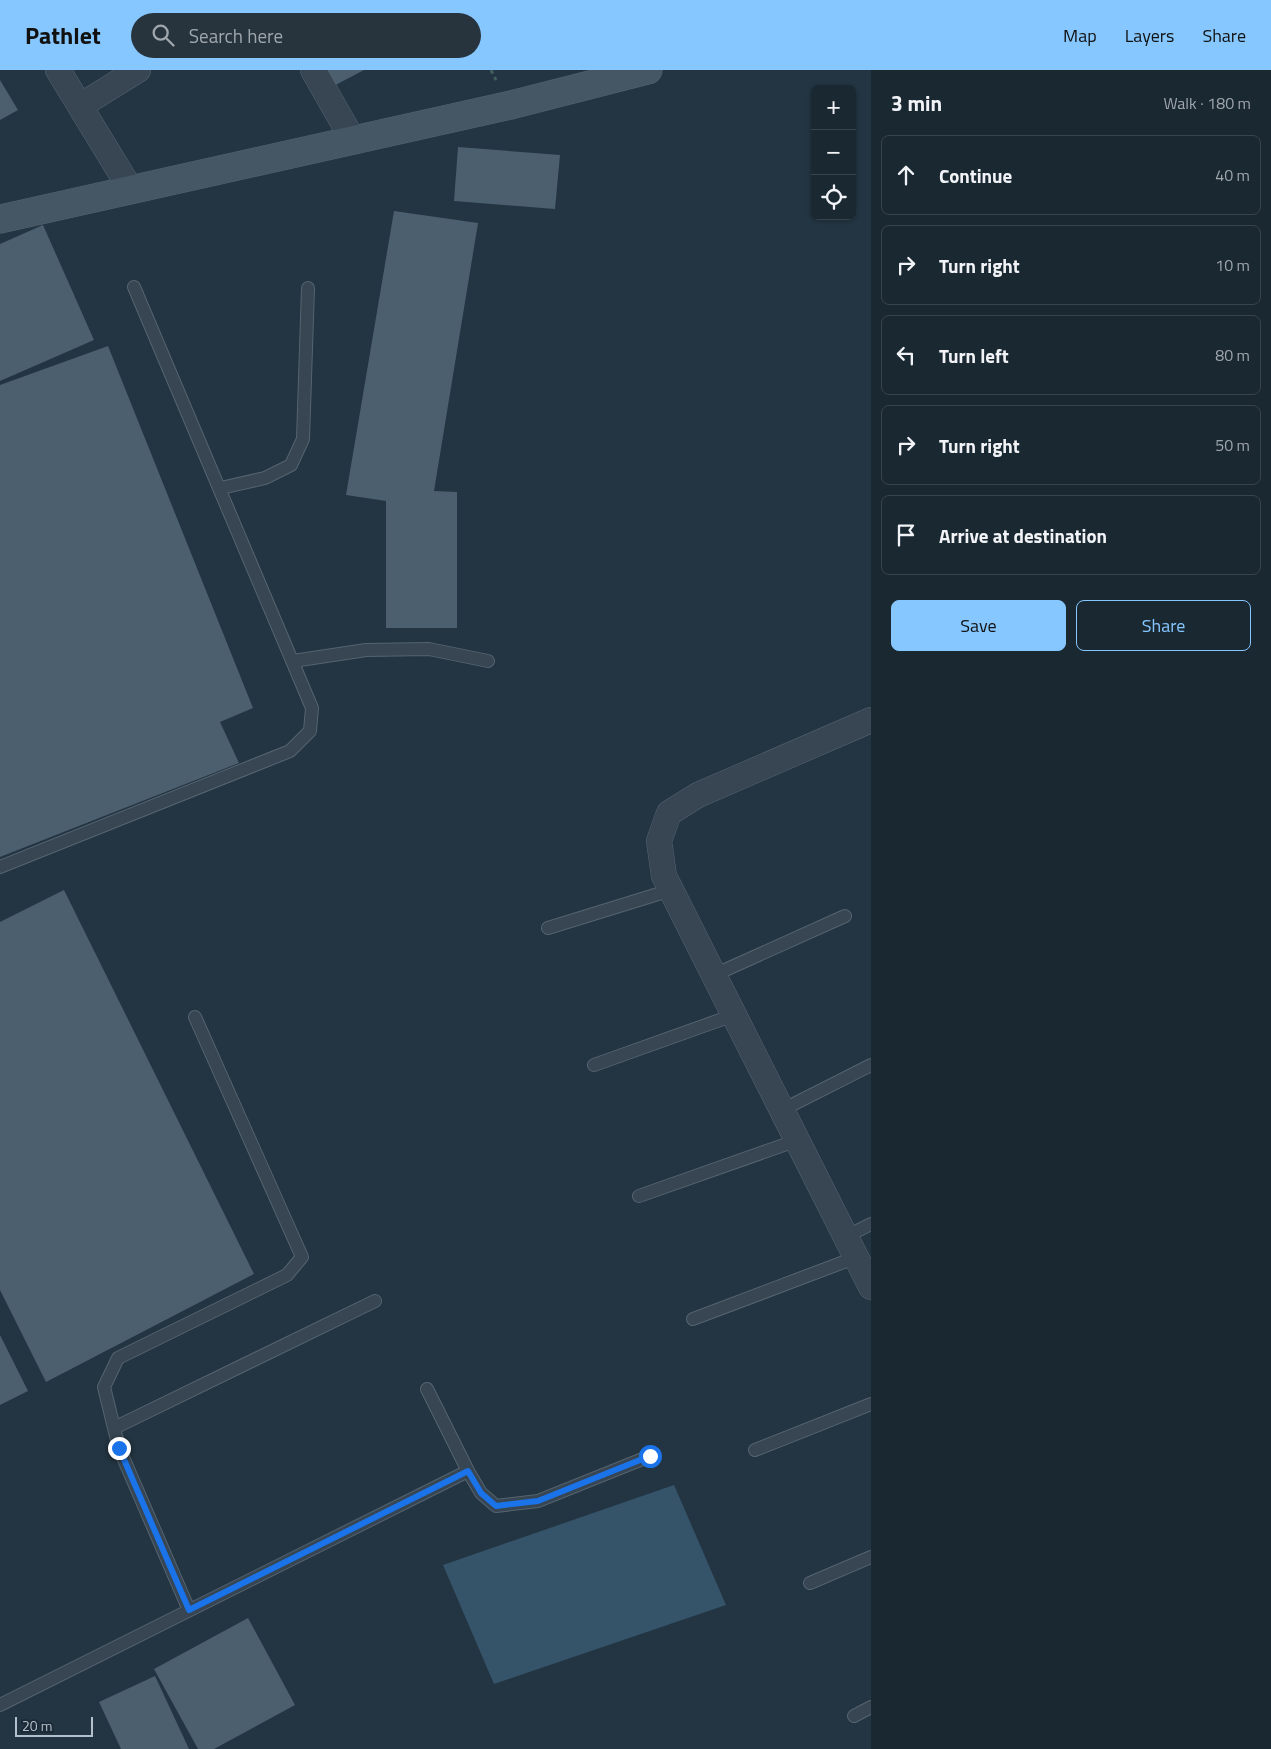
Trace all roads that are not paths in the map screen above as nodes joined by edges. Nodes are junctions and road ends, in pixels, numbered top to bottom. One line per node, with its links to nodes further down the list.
1 (58, 70): 5 (street)
2 (138, 70): 5 (street)
3 (313, 70): 6 (street)
4 (648, 70): 6 (street)
5 (80, 106): 7 (street)
6 (353, 140): 7 (street)
7 (130, 190): 8 (street)
8 (0, 219)
9 (134, 287): 11 (lane)
10 (308, 288): 11 (lane)
11 (221, 488): 12 (lane)
12 (293, 661): 13 (lane); 15 (lane)
13 (488, 661)
14 (871, 720): 16 (street)
15 (0, 866)
16 (671, 890): 18 (lane); 19 (street)
17 (845, 916): 19 (lane)
18 (548, 928)
19 (714, 976): 20 (street)
20 (734, 1016): 22 (lane); 24 (street)
21 (195, 1017): 34 (lane)
22 (594, 1065)
23 (871, 1065): 24 (lane)
24 (782, 1110): 25 (street)
25 (798, 1140): 26 (lane); 28 (street)
26 (639, 1196)
27 (871, 1224): 28 (lane)
28 (852, 1247): 29 (street); 31 (lane)
29 (871, 1286)
30 (375, 1301): 34 (lane)
31 (693, 1319)
32 (427, 1389): 37 (lane)
33 (871, 1404): 35 (lane)
34 (114, 1428): 40 (lane)
35 (755, 1450)
36 (650, 1456): 37 (lane)
37 (468, 1471): 40 (lane)
38 (871, 1557): 39 (lane)
39 (810, 1583)
40 (189, 1610): 41 (lane)
41 (0, 1705)
42 (871, 1708): 43 (lane)
43 (854, 1716)

